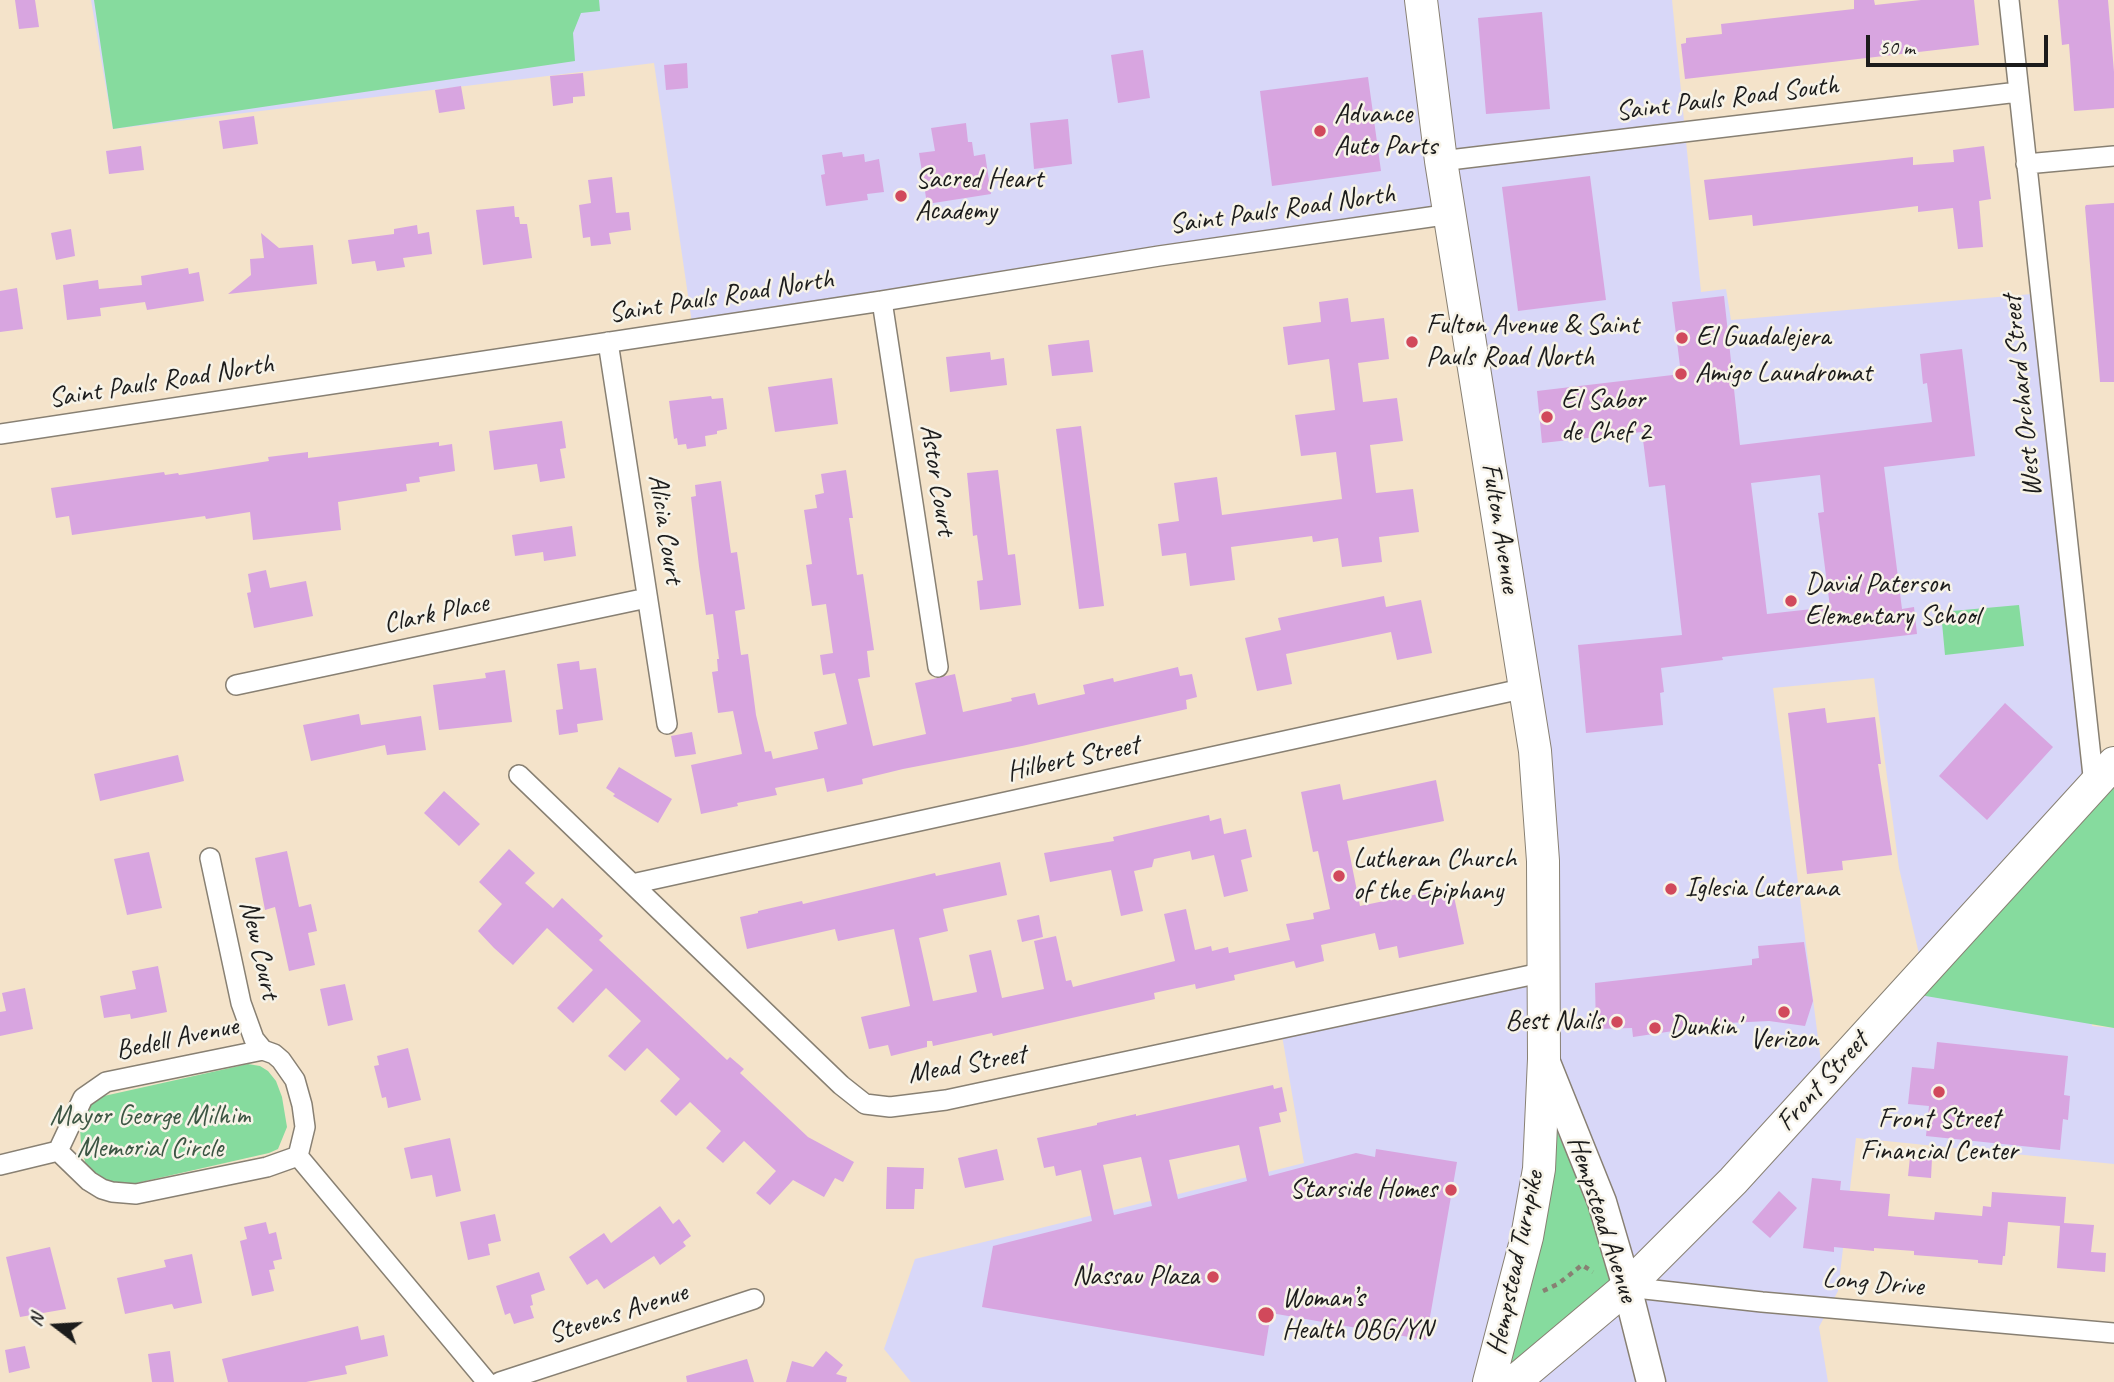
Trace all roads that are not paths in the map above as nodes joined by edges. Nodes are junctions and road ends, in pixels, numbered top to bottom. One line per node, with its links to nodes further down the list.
1 (1421, 0): 5 (main road, Fulton Avenue)
2 (2008, 0): 3 (street, West Orchard Street)
3 (2018, 92): 5 (street, Saint Pauls Road South); 6 (street, West Orchard Street)
4 (2114, 156): 6 (street)
5 (1441, 161): 7 (main road, Fulton Avenue)
6 (2026, 164): 16 (street, West Orchard Street)
7 (1451, 214): 8 (street, Saint Pauls Road North); 14 (main road, Fulton Avenue)
8 (882, 301): 9 (street, Saint Pauls Road North); 12 (street, Astor Court)
9 (608, 342): 10 (street, Saint Pauls Road North); 11 (street, Alicia Court)
10 (0, 434)
11 (648, 598): 13 (street, Clark Place); 15 (street, Alicia Court)
12 (938, 667)
13 (236, 685)
14 (1526, 688): 19 (street, Hilbert Street); 20 (main road, Fulton Avenue)
15 (667, 724)
16 (2104, 774): 26 (main road, Front Street)
17 (519, 775): 19 (street, Mead Street)
18 (210, 858): 21 (street, New Court)
19 (632, 884): 20 (street, Mead Street)
20 (1545, 972): 22 (main road, Fulton Avenue)
21 (263, 1049): 23 (street, Bedell Avenue); 24 (street, Bedell Avenue)
22 (1544, 1059): 26 (main road, Hempstead Avenue); 31 (main road, Hempstead Turnpike)
23 (58, 1151): 24 (street); 25 (street)
24 (298, 1156): 29 (street)
25 (0, 1165)
26 (1627, 1287): 28 (street, Long Drive); 32 (main road, Front Street); 33 (main road, Hempstead Avenue)
27 (754, 1299): 30 (street, Stevens Avenue)
28 (2114, 1333)
29 (487, 1382)
30 (500, 1382)
31 (1489, 1382)
32 (1514, 1382)
33 (1651, 1382)

